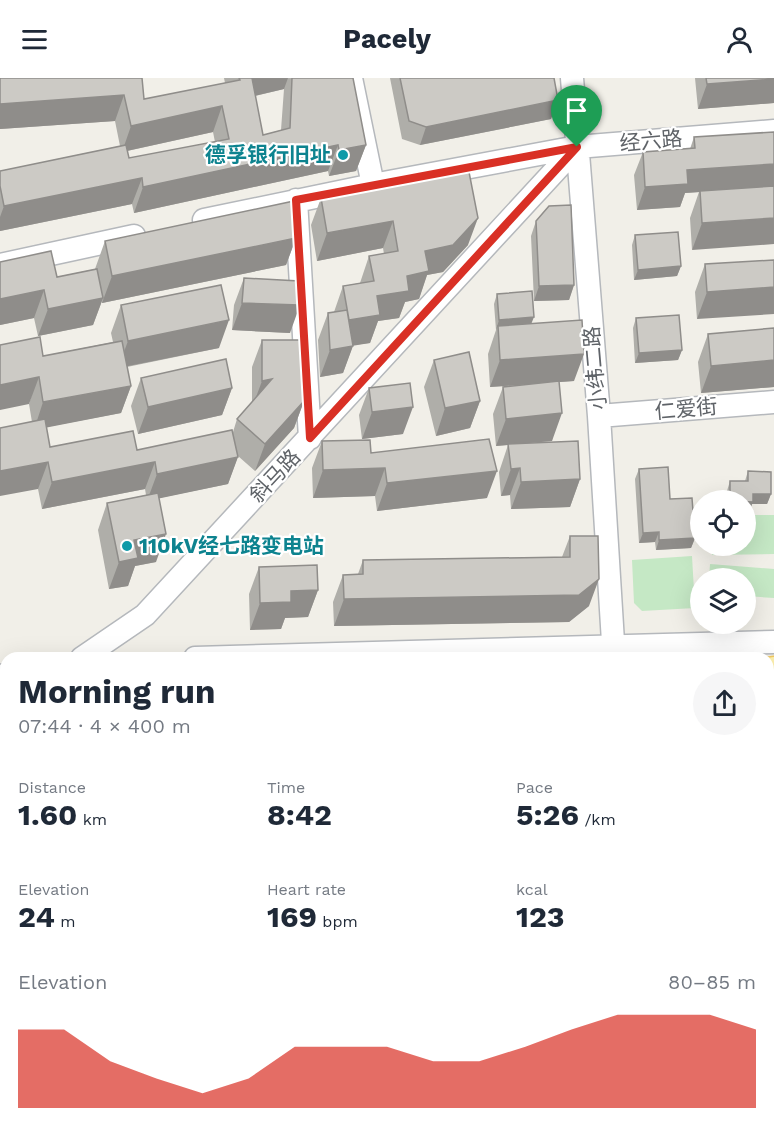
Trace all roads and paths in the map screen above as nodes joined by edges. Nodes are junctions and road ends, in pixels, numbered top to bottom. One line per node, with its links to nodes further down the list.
1 (351, 78): 5 (street)
2 (572, 78): 4 (street, 小纬二路)
3 (774, 131): 4 (street, 经六路)
4 (577, 147): 5 (street, 经六路); 11 (street, 小纬二路); 12 (street, 斜马路)
5 (373, 185): 6 (street, 经六路)
6 (296, 200): 7 (street, 经六路); 12 (street)
7 (182, 225)
8 (160, 230): 9 (street)
9 (0, 265)
10 (774, 402): 11 (street, 仁爱街)
11 (599, 416): 15 (street, 小纬二路)
12 (310, 438): 14 (street, 斜马路)
13 (774, 642): 16 (street)
14 (91, 652)
15 (613, 652)
16 (628, 652)

